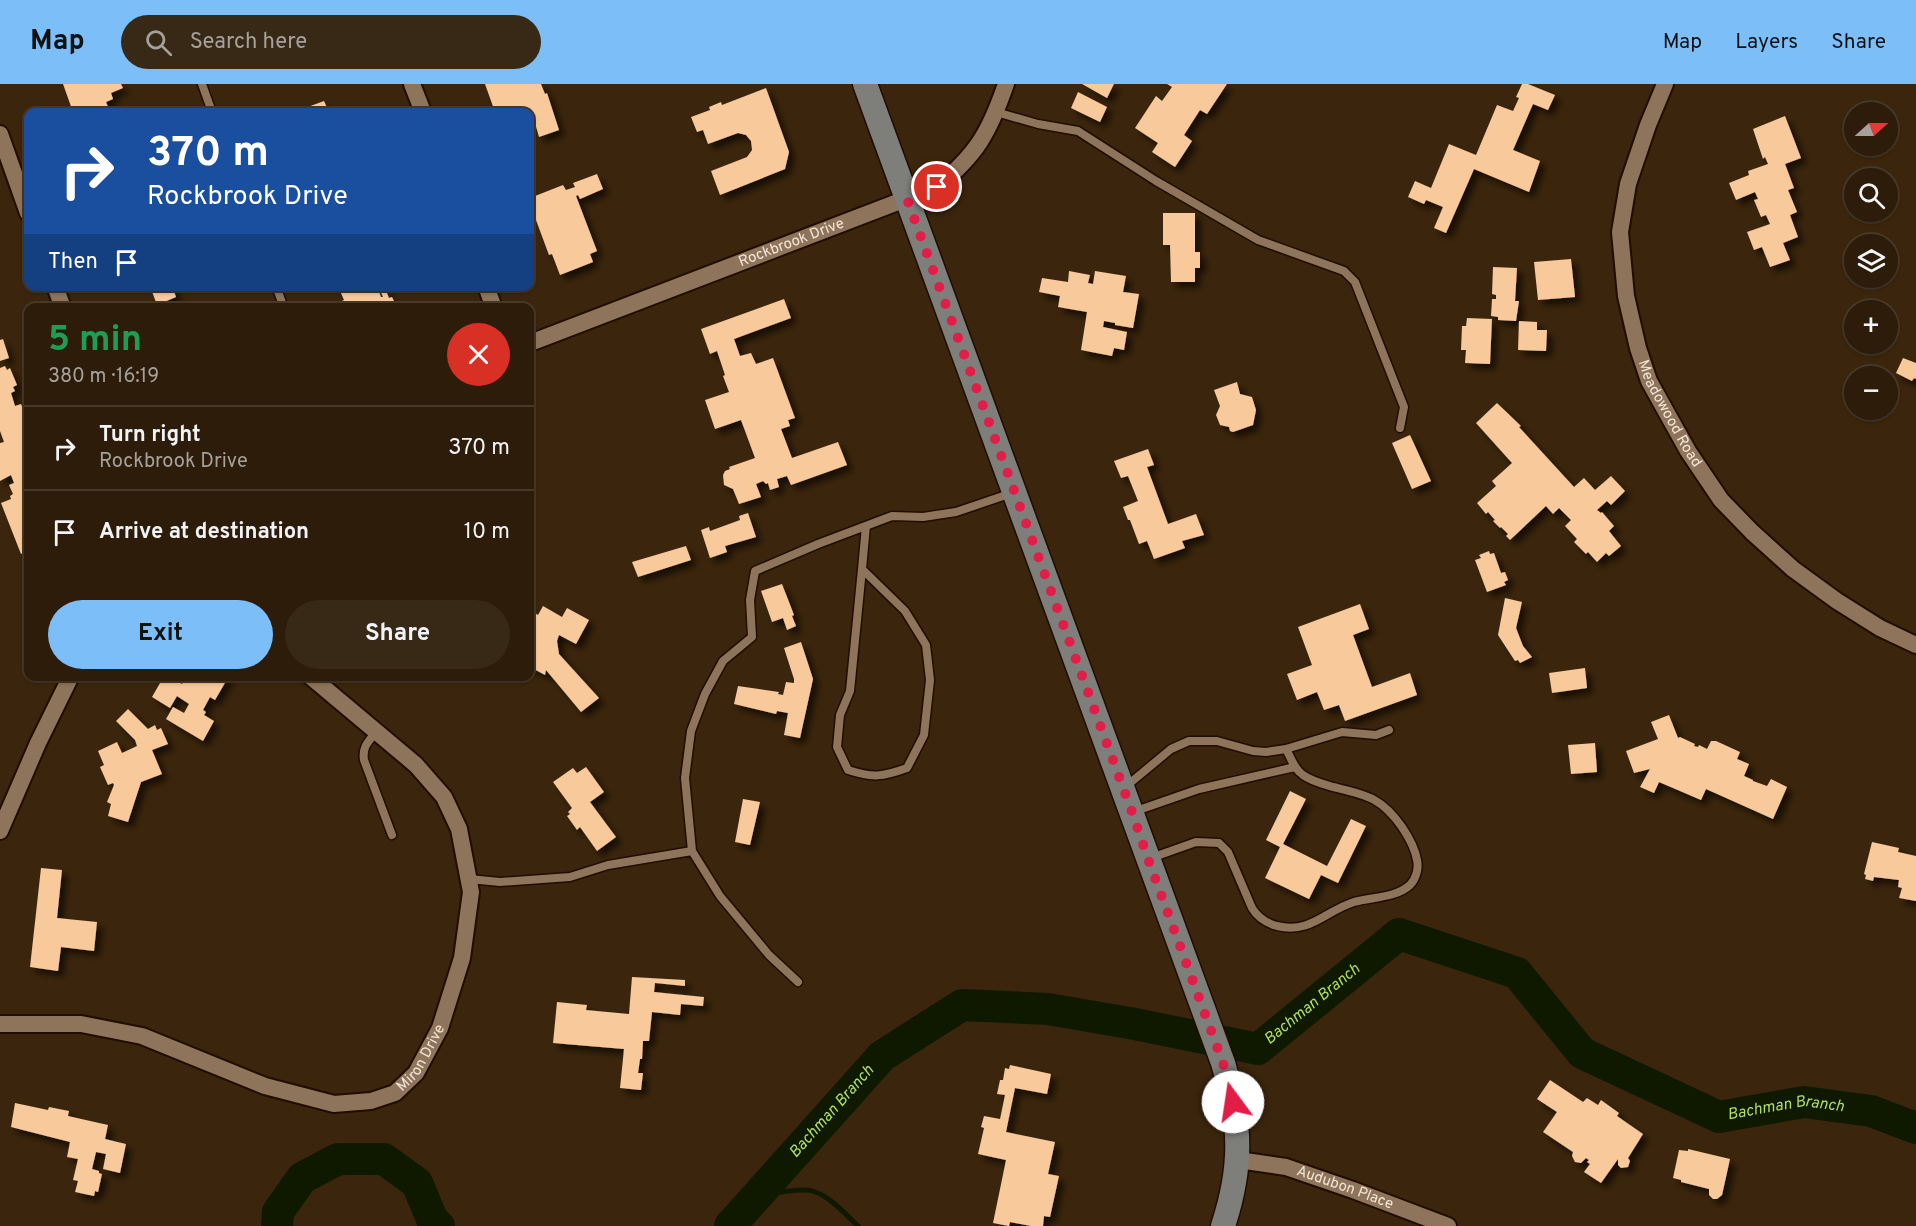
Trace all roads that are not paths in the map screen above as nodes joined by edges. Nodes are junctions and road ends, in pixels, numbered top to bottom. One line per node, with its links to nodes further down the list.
1 (202, 84): 6 (lane)
2 (412, 84): 7 (street)
3 (865, 84): 10 (street)
4 (1006, 84): 8 (street, Rockbrook Drive)
5 (1665, 84): 17 (street, Meadowood Road)
6 (211, 108)
7 (421, 108)
8 (996, 112): 10 (street, Rockbrook Drive); 13 (lane)
9 (0, 134): 11 (street)
10 (907, 199): 12 (street, Rockbrook Drive); 14 (street)
11 (24, 202)
12 (534, 341)
13 (1400, 428)
14 (1015, 492): 15 (lane); 24 (street)
15 (866, 526): 16 (lane); 28 (lane)
16 (862, 569): 16 (lane)
17 (1916, 645)
18 (69, 681): 26 (street)
19 (316, 681): 21 (street, Miron Drive)
20 (1389, 730): 22 (lane)
21 (376, 732): 27 (lane); 30 (street, Miron Drive)
22 (1286, 748): 23 (lane); 24 (lane)
23 (1294, 767): 25 (lane); 29 (lane)
24 (1124, 788): 25 (street)
25 (1132, 812): 29 (street)
26 (0, 831)
27 (392, 835)
28 (692, 851): 30 (lane); 31 (lane)
29 (1148, 859): 33 (street)
30 (469, 879): 32 (street, Miron Drive)
31 (798, 981)
32 (0, 1024)
33 (1238, 1160): 34 (street); 35 (street, Audubon Place)
34 (1223, 1226)
35 (1448, 1226)

